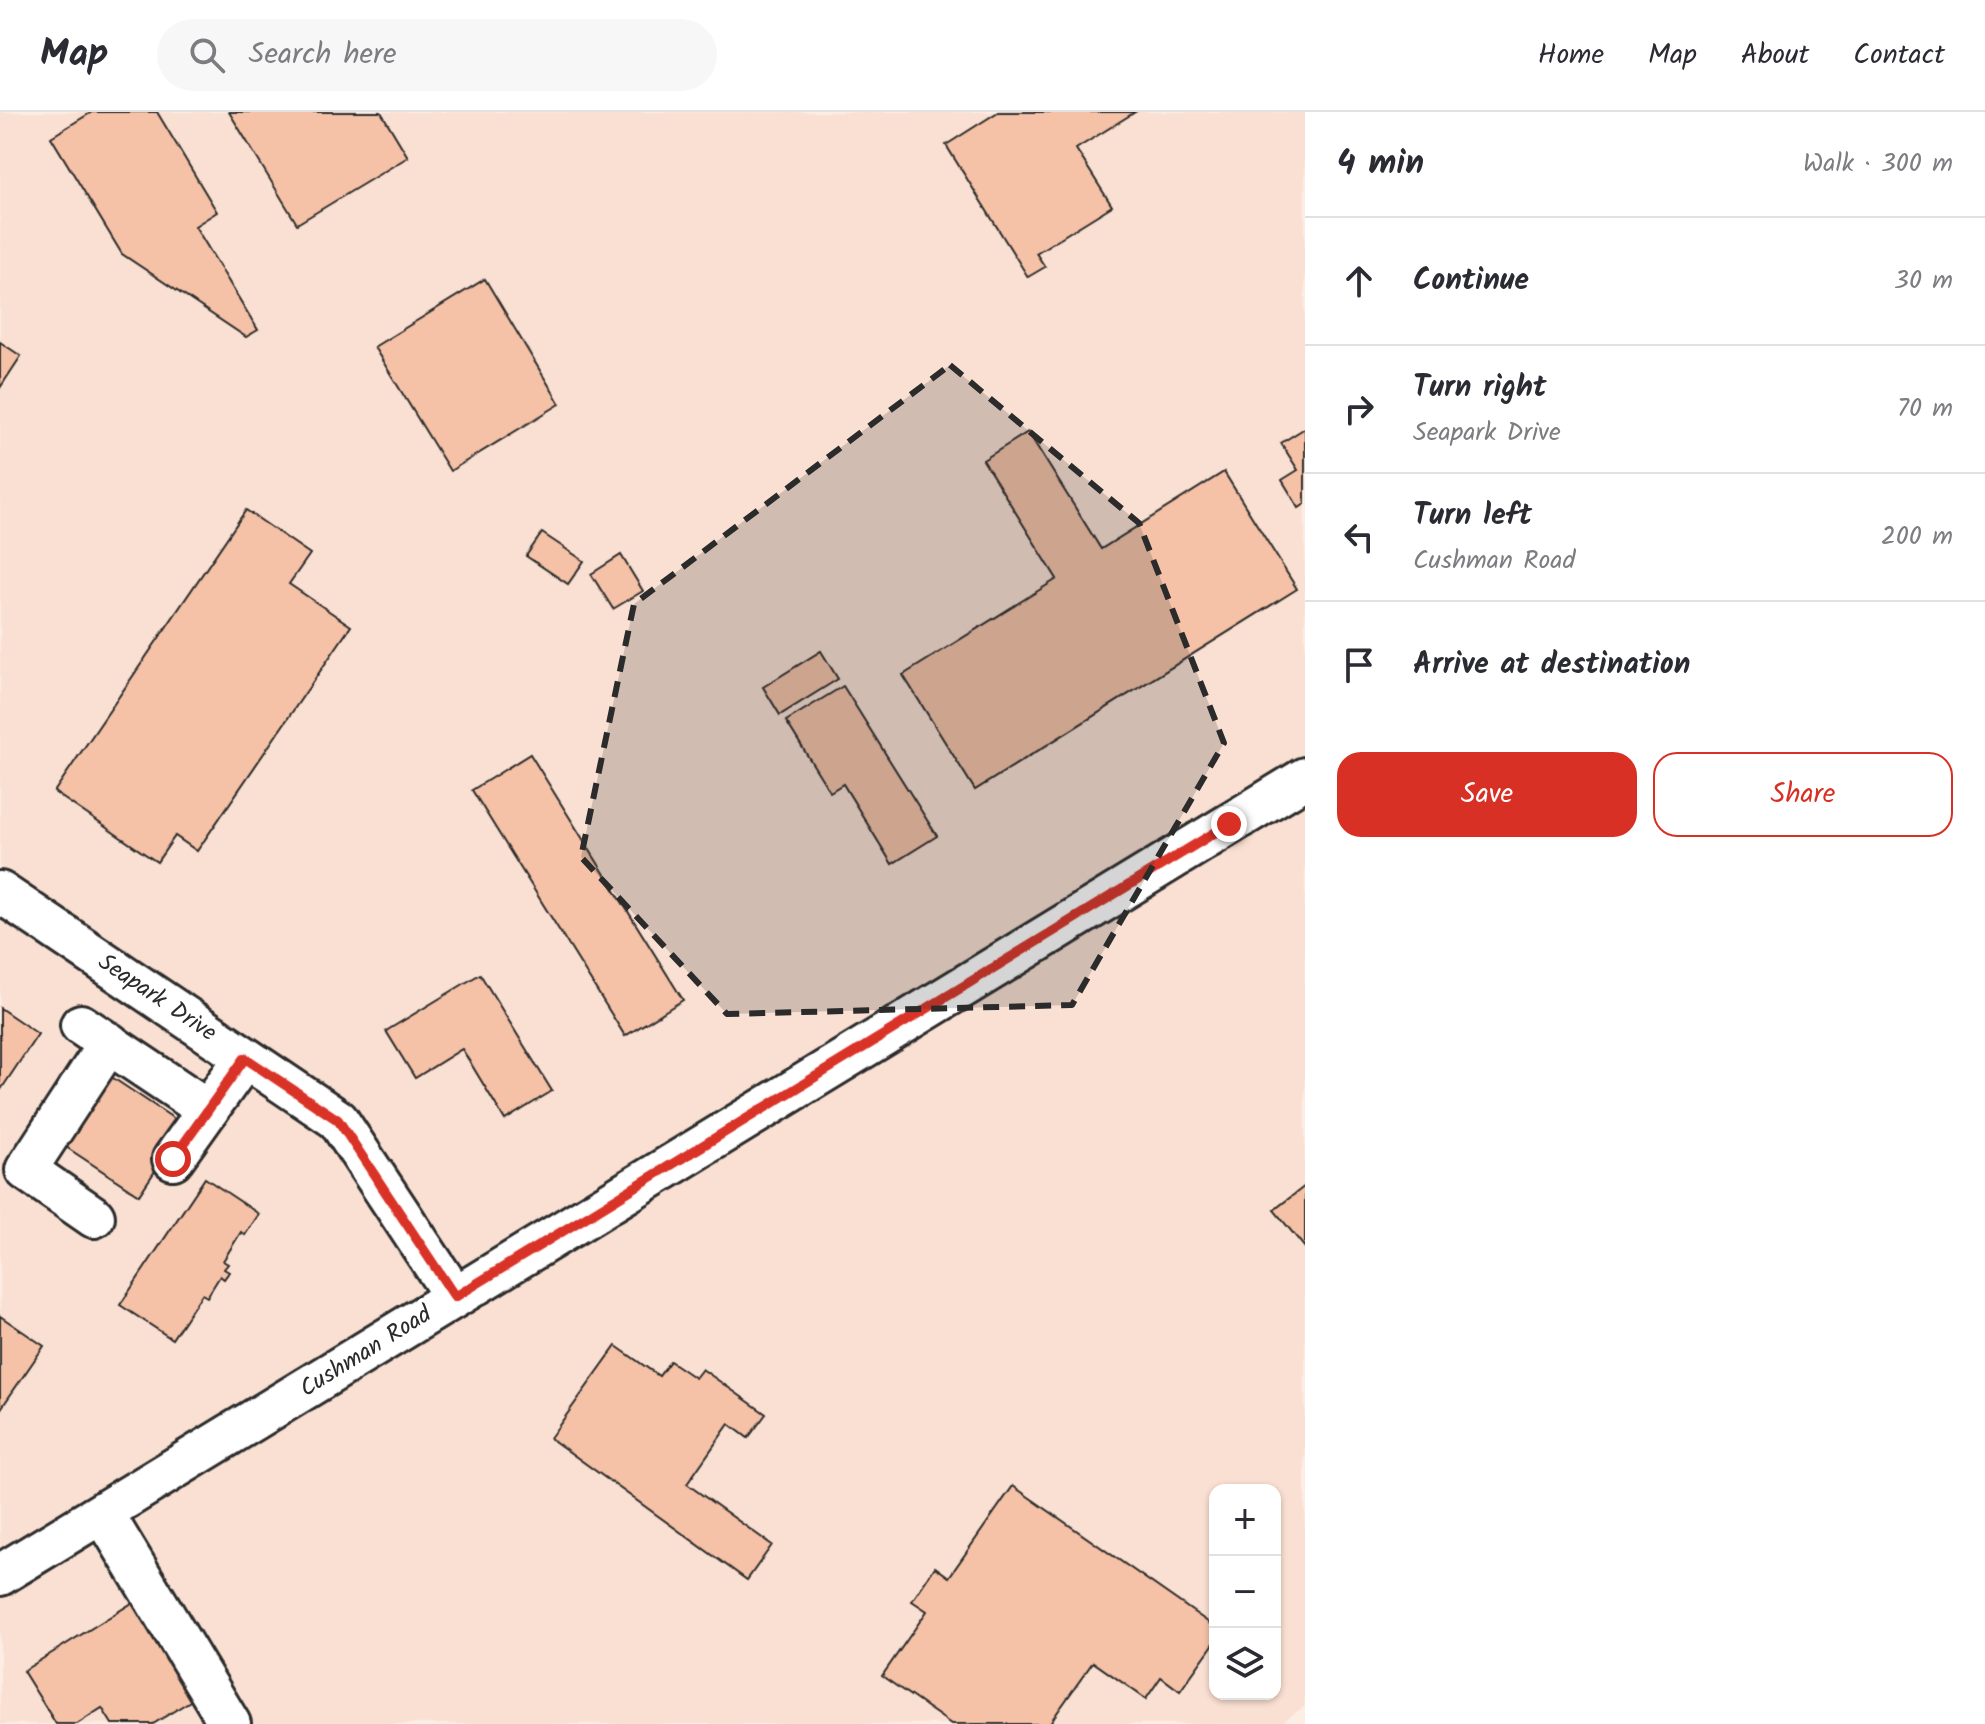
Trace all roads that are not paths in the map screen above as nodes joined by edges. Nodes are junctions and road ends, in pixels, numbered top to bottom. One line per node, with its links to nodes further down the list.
1 (1305, 778): 7 (street, Cushman Road)
2 (0, 892): 3 (street, Seapark Drive)
3 (245, 1058): 4 (street); 7 (street, Seapark Drive)
4 (208, 1110): 5 (street); 6 (street)
5 (173, 1159)
6 (94, 1217)
7 (455, 1297): 8 (street, Cushman Road)
8 (103, 1513): 9 (street, Cushman Road); 10 (street)
9 (4, 1566)
10 (230, 1724)

